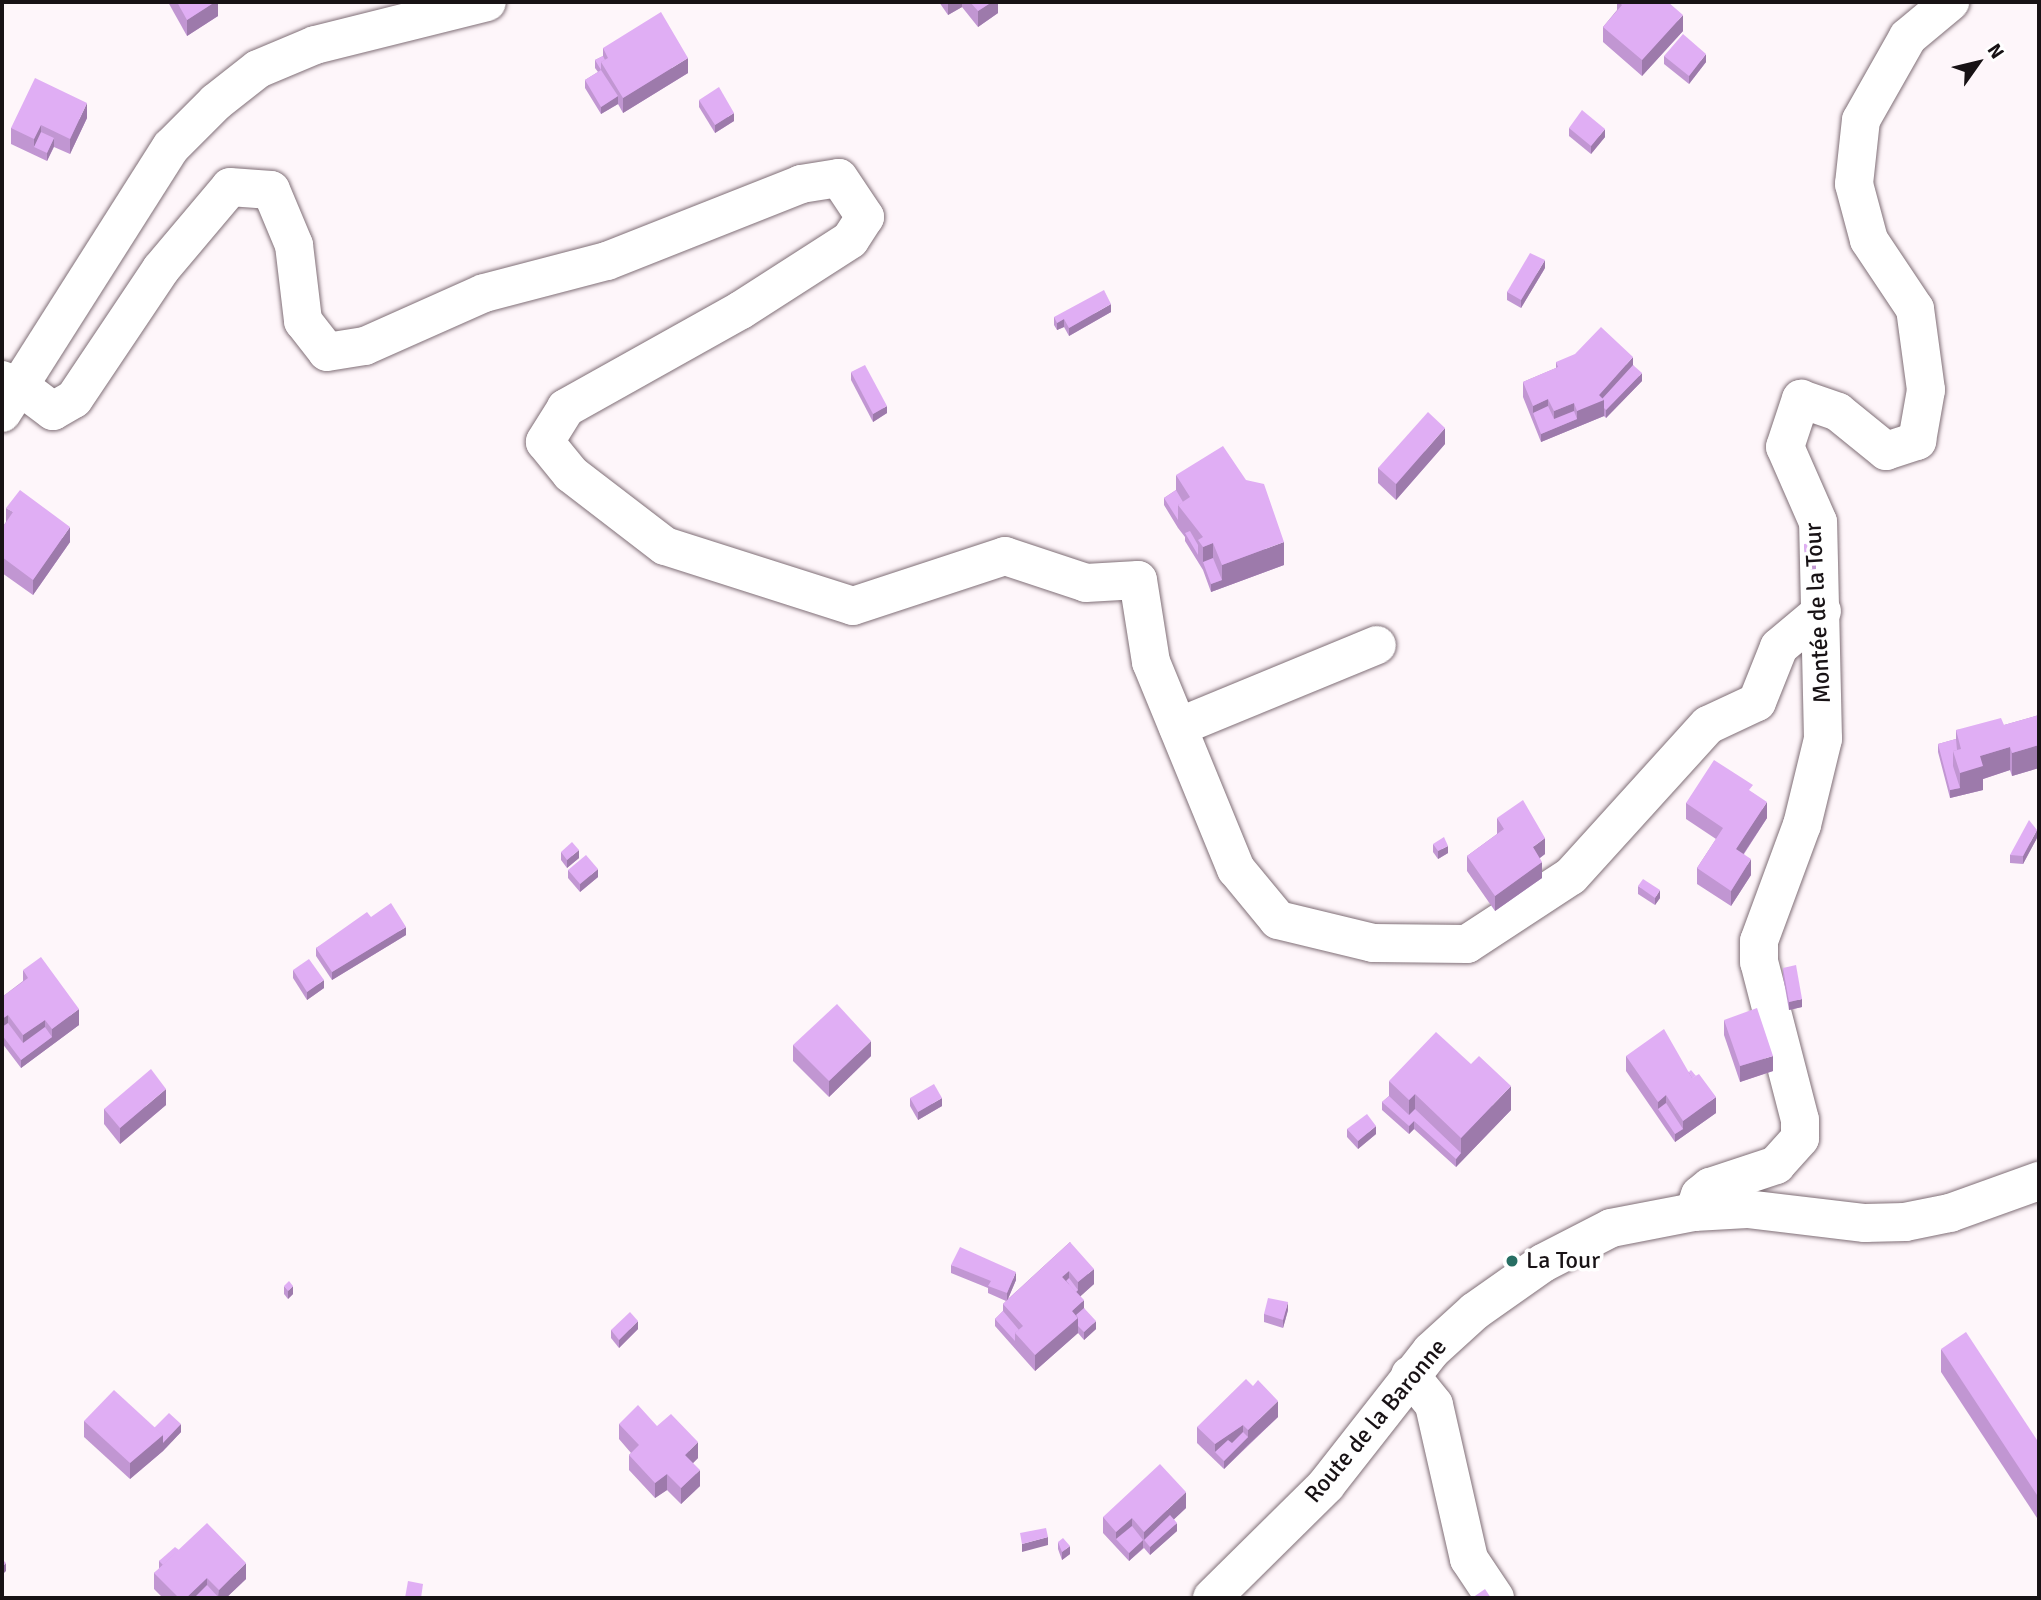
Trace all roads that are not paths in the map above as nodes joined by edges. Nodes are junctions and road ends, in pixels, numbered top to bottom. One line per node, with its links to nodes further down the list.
1 (487, 2): 3 (street)
2 (1950, 2): 4 (street, Montée de la Tour)
3 (8, 393): 6 (street)
4 (1822, 611): 6 (street); 8 (street, Montée de la Tour)
5 (1377, 645): 6 (street)
6 (1178, 727)
7 (2039, 1181): 8 (street, Route de la Baronne)
8 (1694, 1212): 9 (street, Route de la Baronne)
9 (1410, 1375): 10 (street, Route de la Baronne); 11 (street)
10 (1212, 1598)
11 (1496, 1598)

